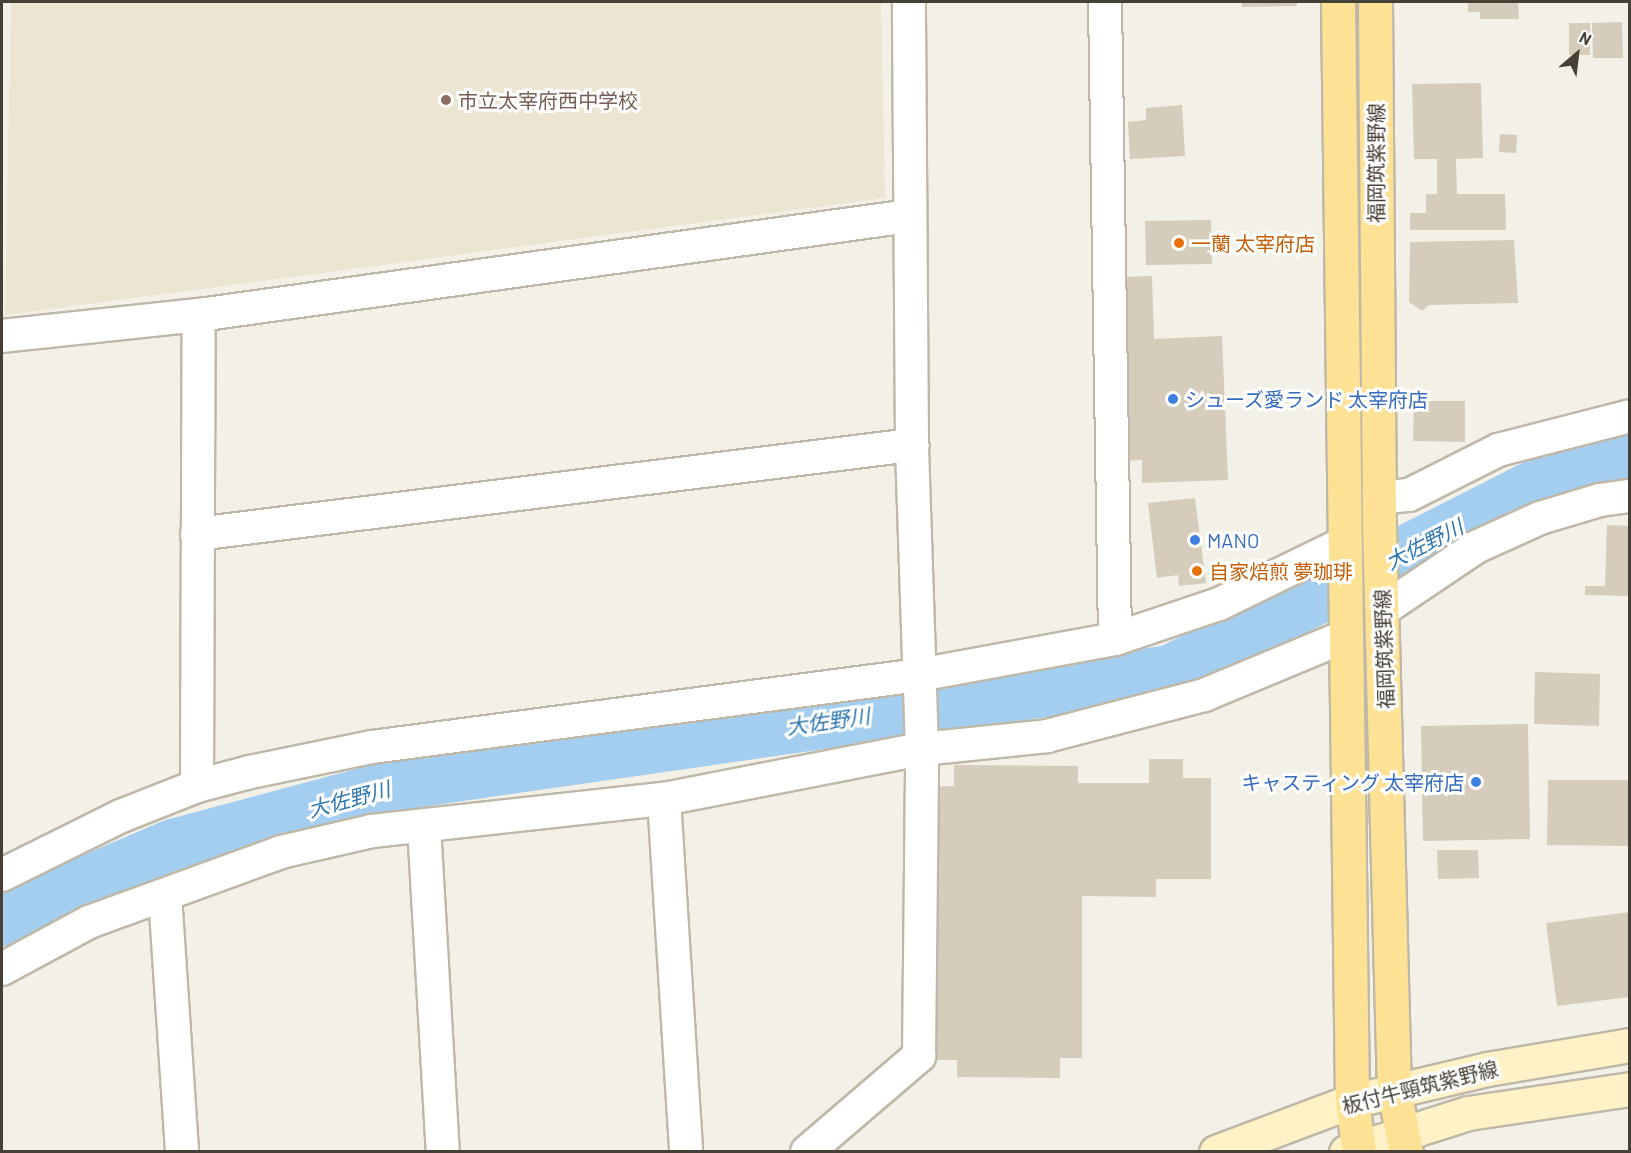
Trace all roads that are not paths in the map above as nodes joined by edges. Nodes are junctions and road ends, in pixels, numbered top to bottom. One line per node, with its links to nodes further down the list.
1 (909, 2): 5 (street)
2 (1105, 2): 16 (street)
3 (1338, 2): 13 (main road, 福岡筑紫野線)
4 (1375, 2): 11 (main road, 福岡筑紫野線)
5 (909, 216): 6 (street); 9 (street)
6 (199, 315): 7 (street); 12 (street)
7 (2, 336)
8 (1629, 416): 11 (street)
9 (912, 445): 12 (street); 17 (street)
10 (1629, 496): 14 (street)
11 (1379, 512): 14 (main road, 福岡筑紫野線)
12 (197, 534): 19 (street)
13 (1344, 543): 15 (main road, 福岡筑紫野線); 16 (street)
14 (1384, 609): 27 (main road, 福岡筑紫野線)
15 (1346, 636): 18 (street); 28 (main road, 福岡筑紫野線)
16 (1115, 639): 17 (street)
17 (919, 675): 18 (street); 19 (street)
18 (922, 750): 20 (street); 34 (street)
19 (196, 786): 22 (street)
20 (664, 799): 21 (street); 33 (street)
21 (424, 826): 23 (street); 32 (street)
22 (2, 875)
23 (165, 895): 24 (street); 31 (street)
24 (2, 969)
25 (1629, 1045): 27 (main road, 板付牛頸筑紫野線)
26 (1629, 1089): 29 (main road, 板付牛頸筑紫野線)
27 (1394, 1091): 28 (main road, 板付牛頸筑紫野線); 29 (main road, 福岡筑紫野線)
28 (1352, 1101): 30 (main road, 福岡筑紫野線); 35 (main road, 板付牛頸筑紫野線)
29 (1405, 1142): 30 (main road, 板付牛頸筑紫野線)
30 (1355, 1150)
31 (182, 1152)
32 (443, 1152)
33 (686, 1152)
34 (807, 1152)
35 (1216, 1152)

